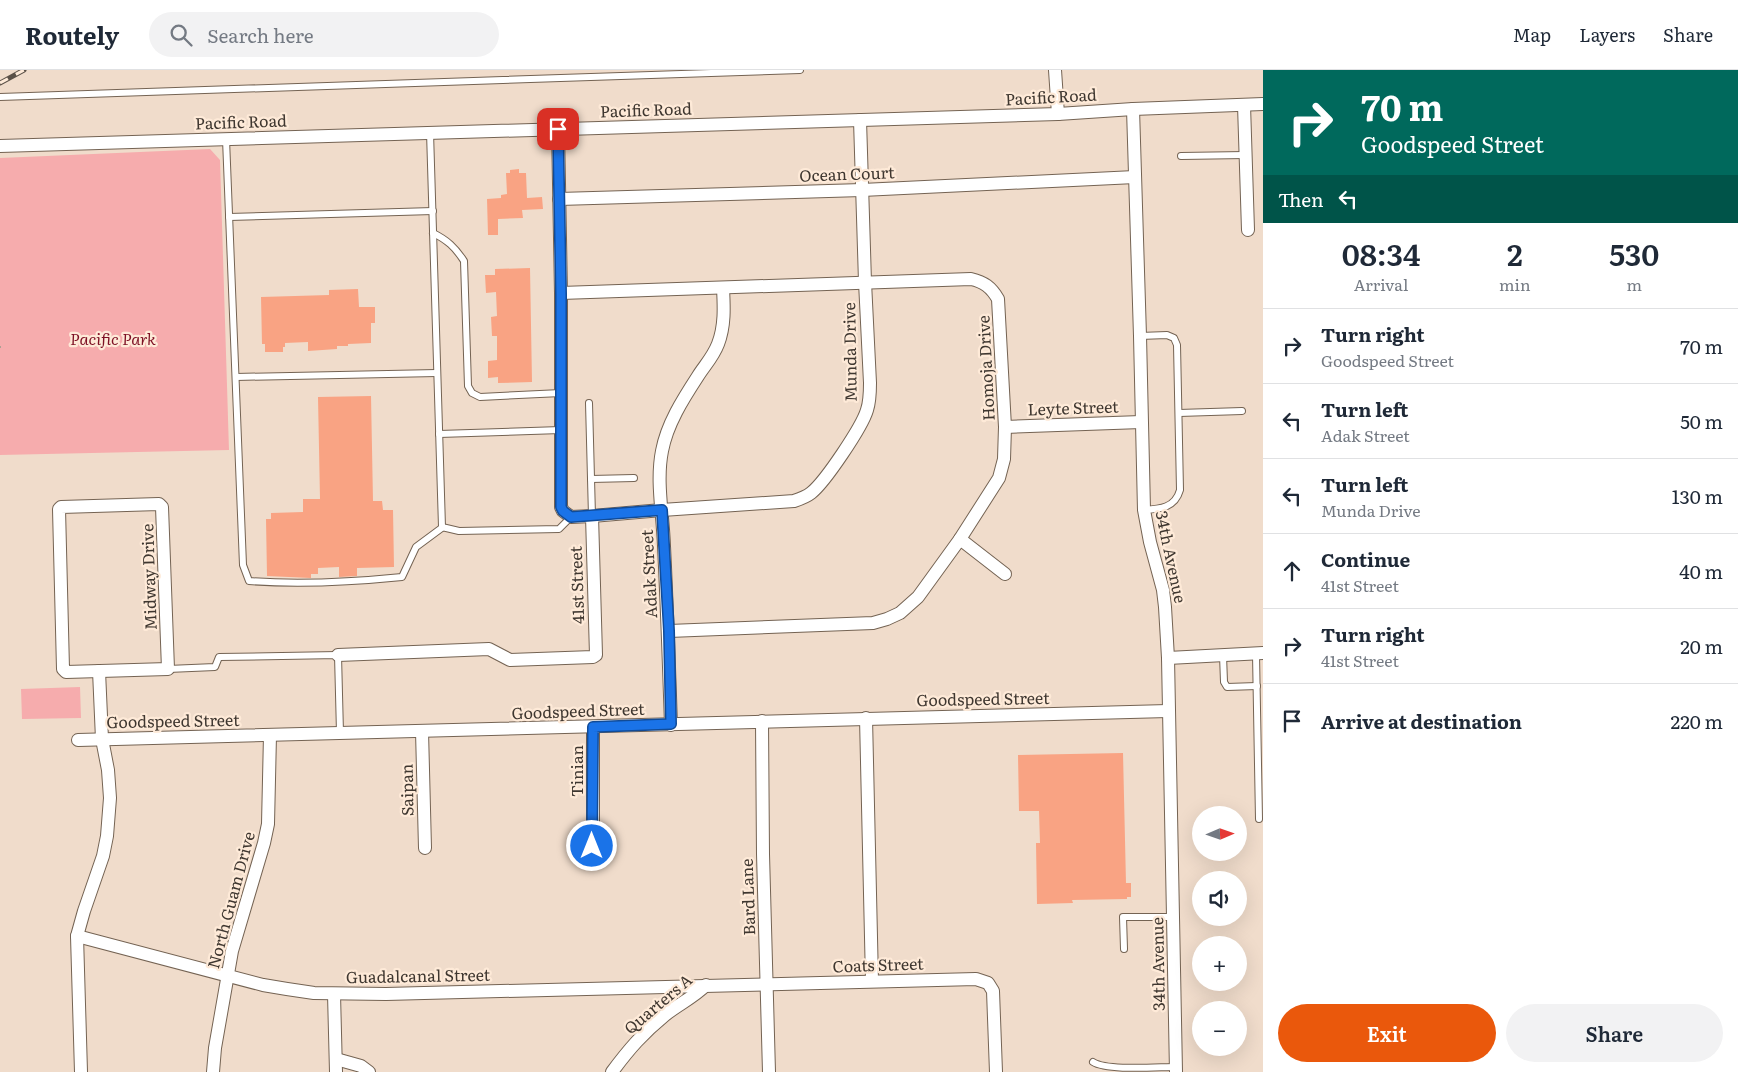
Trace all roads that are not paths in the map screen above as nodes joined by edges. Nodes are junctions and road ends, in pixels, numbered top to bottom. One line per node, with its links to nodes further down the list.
1 (800, 70): 3 (lane)
2 (1055, 70): 7 (street)
3 (0, 97)
4 (1263, 104): 5 (street, Pacific Road)
5 (1244, 105): 6 (street, Pacific Road); 13 (street)
6 (1133, 109): 7 (street, Pacific Road); 15 (street, 34th Avenue)
7 (1058, 114): 8 (street, Pacific Road)
8 (860, 120): 9 (street, Pacific Road); 16 (street, Munda Drive)
9 (558, 129): 10 (street, Pacific Road); 17 (street)
10 (430, 132): 11 (street, Pacific Road); 18 (lane)
11 (226, 139): 12 (street, Pacific Road); 19 (lane)
12 (0, 146)
13 (1245, 155): 14 (lane); 20 (street)
14 (1181, 156)
15 (1135, 177): 16 (street, Ocean Court); 25 (street, 34th Avenue)
16 (862, 190): 17 (street, Ocean Court); 22 (street, Munda Drive)
17 (559, 199): 24 (street)
18 (432, 211): 19 (lane); 21 (lane)
19 (229, 217): 27 (lane)
20 (1248, 230)
21 (433, 233): 26 (lane); 28 (lane)
22 (865, 282): 23 (street, Homoja Drive); 33 (street, Homoja Drive); 38 (street, Munda Drive)
23 (723, 288): 24 (street, Homoja Drive); 38 (street, Adak Street)
24 (561, 294): 28 (street)
25 (1140, 336): 31 (lane); 32 (street, 34th Avenue)
26 (437, 372): 27 (lane); 35 (lane)
27 (236, 377): 42 (lane)
28 (561, 393): 34 (street)
29 (589, 403): 37 (lane)
30 (1242, 411): 31 (lane)
31 (1179, 413): 39 (lane)
32 (1142, 422): 33 (street, Leyte Street); 39 (street, 34th Avenue)
33 (1005, 427): 43 (street, Homoja Drive)
34 (561, 430): 35 (lane); 41 (street)
35 (439, 434): 42 (lane)
36 (634, 478): 37 (lane)
37 (591, 479): 40 (lane)
38 (662, 510): 40 (street, Munda Drive); 45 (street, Adak Street)
39 (1144, 510): 49 (street, 34th Avenue)
40 (592, 516): 41 (street); 47 (street, 41st Street)
41 (571, 517): 42 (lane)
42 (443, 527)
43 (960, 539): 44 (street); 45 (street, Homoja Drive)
44 (1005, 574)
45 (669, 631): 56 (street, Adak Street)
46 (1260, 654): 48 (street); 52 (lane)
47 (338, 655): 50 (lane); 59 (lane)
48 (1223, 655): 49 (street); 52 (lane)
49 (1168, 658): 53 (street, 34th Avenue)
50 (168, 669): 51 (street, Midway Drive); 51 (street, Midway Drive)
51 (99, 672): 61 (street)
52 (1257, 686): 63 (lane)
53 (1168, 711): 54 (street, Goodspeed Street); 66 (street, 34th Avenue)
54 (866, 718): 55 (street, Goodspeed Street); 70 (street)
55 (762, 721): 56 (street, Goodspeed Street); 71 (street, Bard Lane)
56 (671, 724): 57 (street, Goodspeed Street)
57 (593, 727): 58 (street, Goodspeed Street); 64 (street, Tinian)
58 (422, 731): 59 (street, Goodspeed Street); 65 (street, Saipan)
59 (340, 733): 60 (street, Goodspeed Street)
60 (270, 735): 61 (street, Goodspeed Street); 69 (street, North Guam Drive)
61 (102, 739): 62 (street, Goodspeed Street); 67 (street)
62 (78, 740)
63 (1260, 819)
64 (592, 846)
65 (425, 848)
66 (1173, 917): 68 (lane); 76 (street, 34th Avenue)
67 (77, 936): 69 (street, Guadalcanal Street); 77 (street)
68 (1124, 949)
69 (228, 975): 73 (street, Guadalcanal Street); 78 (street, North Guam Drive)
70 (872, 981): 71 (street, Coats Street); 83 (street, Coats Street)
71 (768, 984): 72 (street, Guadalcanal Street); 82 (street, Bard Lane)
72 (706, 985): 73 (street, Guadalcanal Street); 81 (street, Quarters A)
73 (334, 994): 74 (street)
74 (336, 1058): 79 (street); 80 (street)
75 (1093, 1062): 76 (lane)
76 (1176, 1070)
77 (81, 1072)
78 (214, 1072)
79 (336, 1072)
80 (369, 1072)
81 (612, 1072)
82 (769, 1072)
83 (996, 1072)

